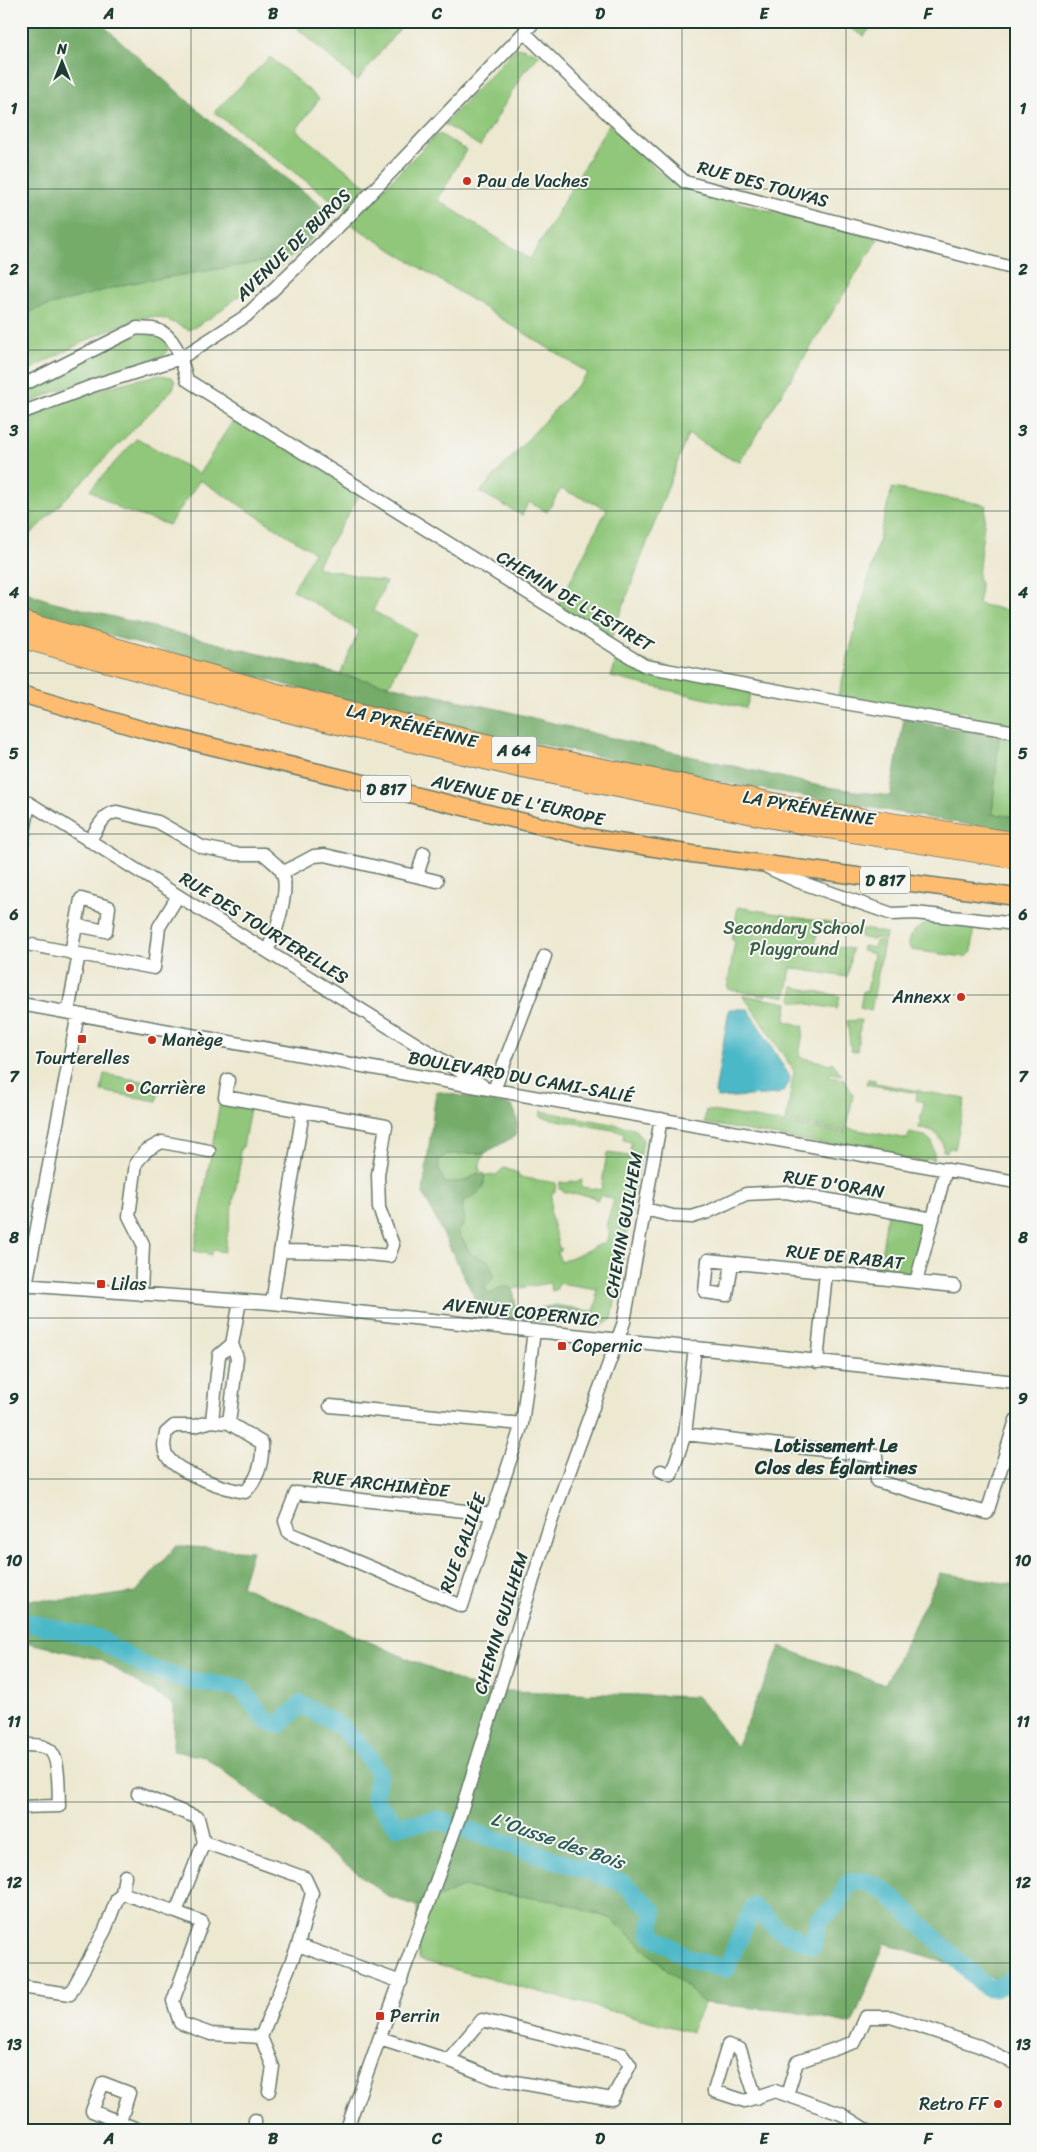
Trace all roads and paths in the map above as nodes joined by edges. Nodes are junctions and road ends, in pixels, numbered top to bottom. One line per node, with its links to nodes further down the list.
1 (535, 21): 2 (street, AVENUE DE BUROS)
2 (524, 32): 3 (street, RUE DES TOUYAS); 4 (street, AVENUE DE BUROS)
3 (1016, 269)
4 (181, 358): 5 (street, CHEMIN DE L'ESTIRET); 6 (street, AVENUE DE BUROS); 10 (street, CHEMIN DE L'ESTIRET)
5 (21, 386)
6 (21, 413)
7 (21, 621): 13 (highway, LA PYRÉNÉENNE / A 64)
8 (21, 638): 16 (highway, LA PYRÉNÉENNE / A 64)
9 (21, 694): 17 (main road, AVENUE DE L'EUROPE / D 817)
10 (1016, 732)
11 (25, 800): 12 (street, RUE DES TOURTERELLES); 14 (street)
12 (90, 841): 18 (street); 21 (street, RUE DES TOURTERELLES)
13 (1016, 842)
14 (21, 850)
15 (424, 852): 19 (street)
16 (1016, 859)
17 (755, 862): 22 (main road, AVENUE DE L'EUROPE / D 817); 23 (street)
18 (282, 873): 19 (street); 26 (street)
19 (417, 876): 20 (street)
20 (437, 881)
21 (178, 896): 26 (street, RUE DES TOURTERELLES); 27 (street)
22 (1016, 897)
23 (1016, 924)
24 (76, 925): 27 (street)
25 (21, 943): 27 (street)
26 (267, 950): 32 (street, RUE DES TOURTERELLES)
27 (75, 953): 30 (street)
28 (545, 956): 32 (street)
29 (21, 1004): 30 (street, BOULEVARD DU CAMI-SALIÉ)
30 (73, 1013): 32 (street, BOULEVARD DU CAMI-SALIÉ); 45 (street)
31 (228, 1080): 33 (street)
32 (491, 1090): 34 (street, BOULEVARD DU CAMI-SALIÉ)
33 (303, 1112): 40 (street); 40 (street)
34 (661, 1119): 36 (street, BOULEVARD DU CAMI-SALIÉ); 38 (street, CHEMIN GUILHEM)
35 (209, 1151): 46 (street)
36 (946, 1169): 37 (street, BOULEVARD DU CAMI-SALIÉ); 39 (street)
37 (1016, 1182)
38 (645, 1209): 39 (street, RUE D'ORAN); 50 (street, CHEMIN GUILHEM)
39 (933, 1219): 43 (street)
40 (280, 1251): 48 (street)
41 (732, 1262): 42 (street, RUE DE RABAT)
42 (826, 1272): 43 (street, RUE DE RABAT); 53 (street)
43 (916, 1282): 44 (street, RUE DE RABAT)
44 (954, 1286)
45 (23, 1288): 46 (street, AVENUE COPERNIC)
46 (141, 1294): 47 (street, AVENUE COPERNIC)
47 (240, 1301): 48 (street, AVENUE COPERNIC); 51 (street)
48 (272, 1303): 49 (street, AVENUE COPERNIC)
49 (534, 1331): 50 (street, AVENUE COPERNIC); 59 (street, RUE GALILÉE)
50 (618, 1340): 52 (street, AVENUE COPERNIC); 72 (street, CHEMIN GUILHEM)
51 (232, 1344): 57 (street); 58 (street)
52 (695, 1347): 53 (street, AVENUE COPERNIC); 60 (street)
53 (817, 1362): 54 (street, AVENUE COPERNIC)
54 (1016, 1382)
55 (330, 1406): 59 (street)
56 (1016, 1420): 60 (street)
57 (212, 1421): 58 (street); 58 (street)
58 (229, 1423)
59 (522, 1424): 63 (street, RUE GALILÉE)
60 (685, 1434): 61 (street)
61 (661, 1472)
62 (296, 1493): 63 (street, RUE ARCHIMÈDE); 63 (street, RUE GALILÉE)
63 (493, 1514)
64 (21, 1746): 66 (street)
65 (138, 1794): 67 (street)
66 (21, 1807)
67 (204, 1842): 70 (street); 71 (street)
68 (125, 1876): 69 (street)
69 (122, 1893): 70 (street); 73 (street)
70 (176, 1912): 74 (street)
71 (298, 1946): 72 (street); 74 (street)
72 (401, 1982): 75 (street, CHEMIN GUILHEM)
73 (21, 1987)
74 (261, 2037): 78 (street)
75 (380, 2038): 76 (street); 83 (street, CHEMIN GUILHEM)
76 (448, 2060): 76 (street)
77 (1016, 2064): 79 (street)
78 (269, 2091)
79 (787, 2095): 80 (street); 84 (street)
80 (756, 2098)
81 (120, 2122): 82 (street)
82 (142, 2131)
83 (346, 2131)
84 (868, 2131)

